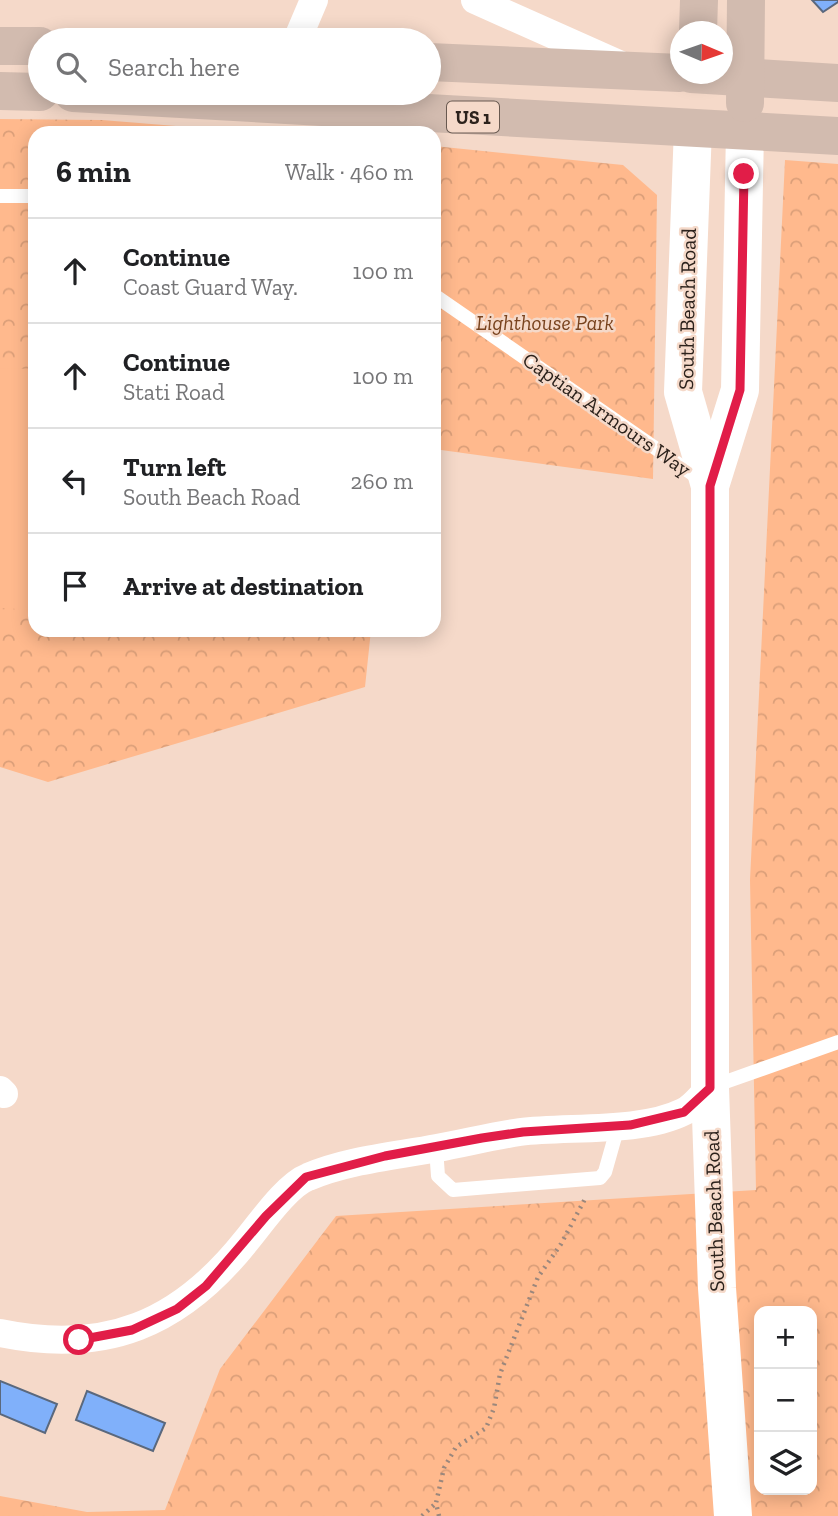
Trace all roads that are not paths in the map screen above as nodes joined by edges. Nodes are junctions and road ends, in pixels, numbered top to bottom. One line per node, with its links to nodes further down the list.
1 (314, 0): 6 (street)
2 (475, 0): 10 (street)
3 (699, 0): 5 (main road)
4 (746, 0): 13 (main road)
5 (698, 21)
6 (302, 28)
7 (0, 46): 8 (main road)
8 (28, 46)
9 (441, 62): 10 (main road)
10 (633, 70): 11 (main road)
11 (670, 72)
12 (733, 76): 13 (main road)
13 (745, 77): 14 (main road); 20 (main road)
14 (838, 83)
15 (694, 84): 19 (main road)
16 (0, 91): 17 (main road)
17 (28, 92)
18 (286, 105): 19 (main road, US 1)
19 (693, 128): 20 (main road, US 1); 25 (street, South Beach Road)
20 (745, 131): 21 (main road, US 1); 25 (street, South Beach Road)
21 (838, 136)
22 (0, 196): 23 (lane)
23 (28, 196)
24 (441, 300): 25 (lane, Captian Armours Way)
25 (710, 486): 27 (street, South Beach Road)
26 (838, 1042): 27 (lane)
27 (710, 1088): 28 (street); 31 (street, South Beach Road)
28 (618, 1126): 29 (street); 29 (lane)
29 (436, 1148): 30 (street)
30 (0, 1333)
31 (733, 1516)

